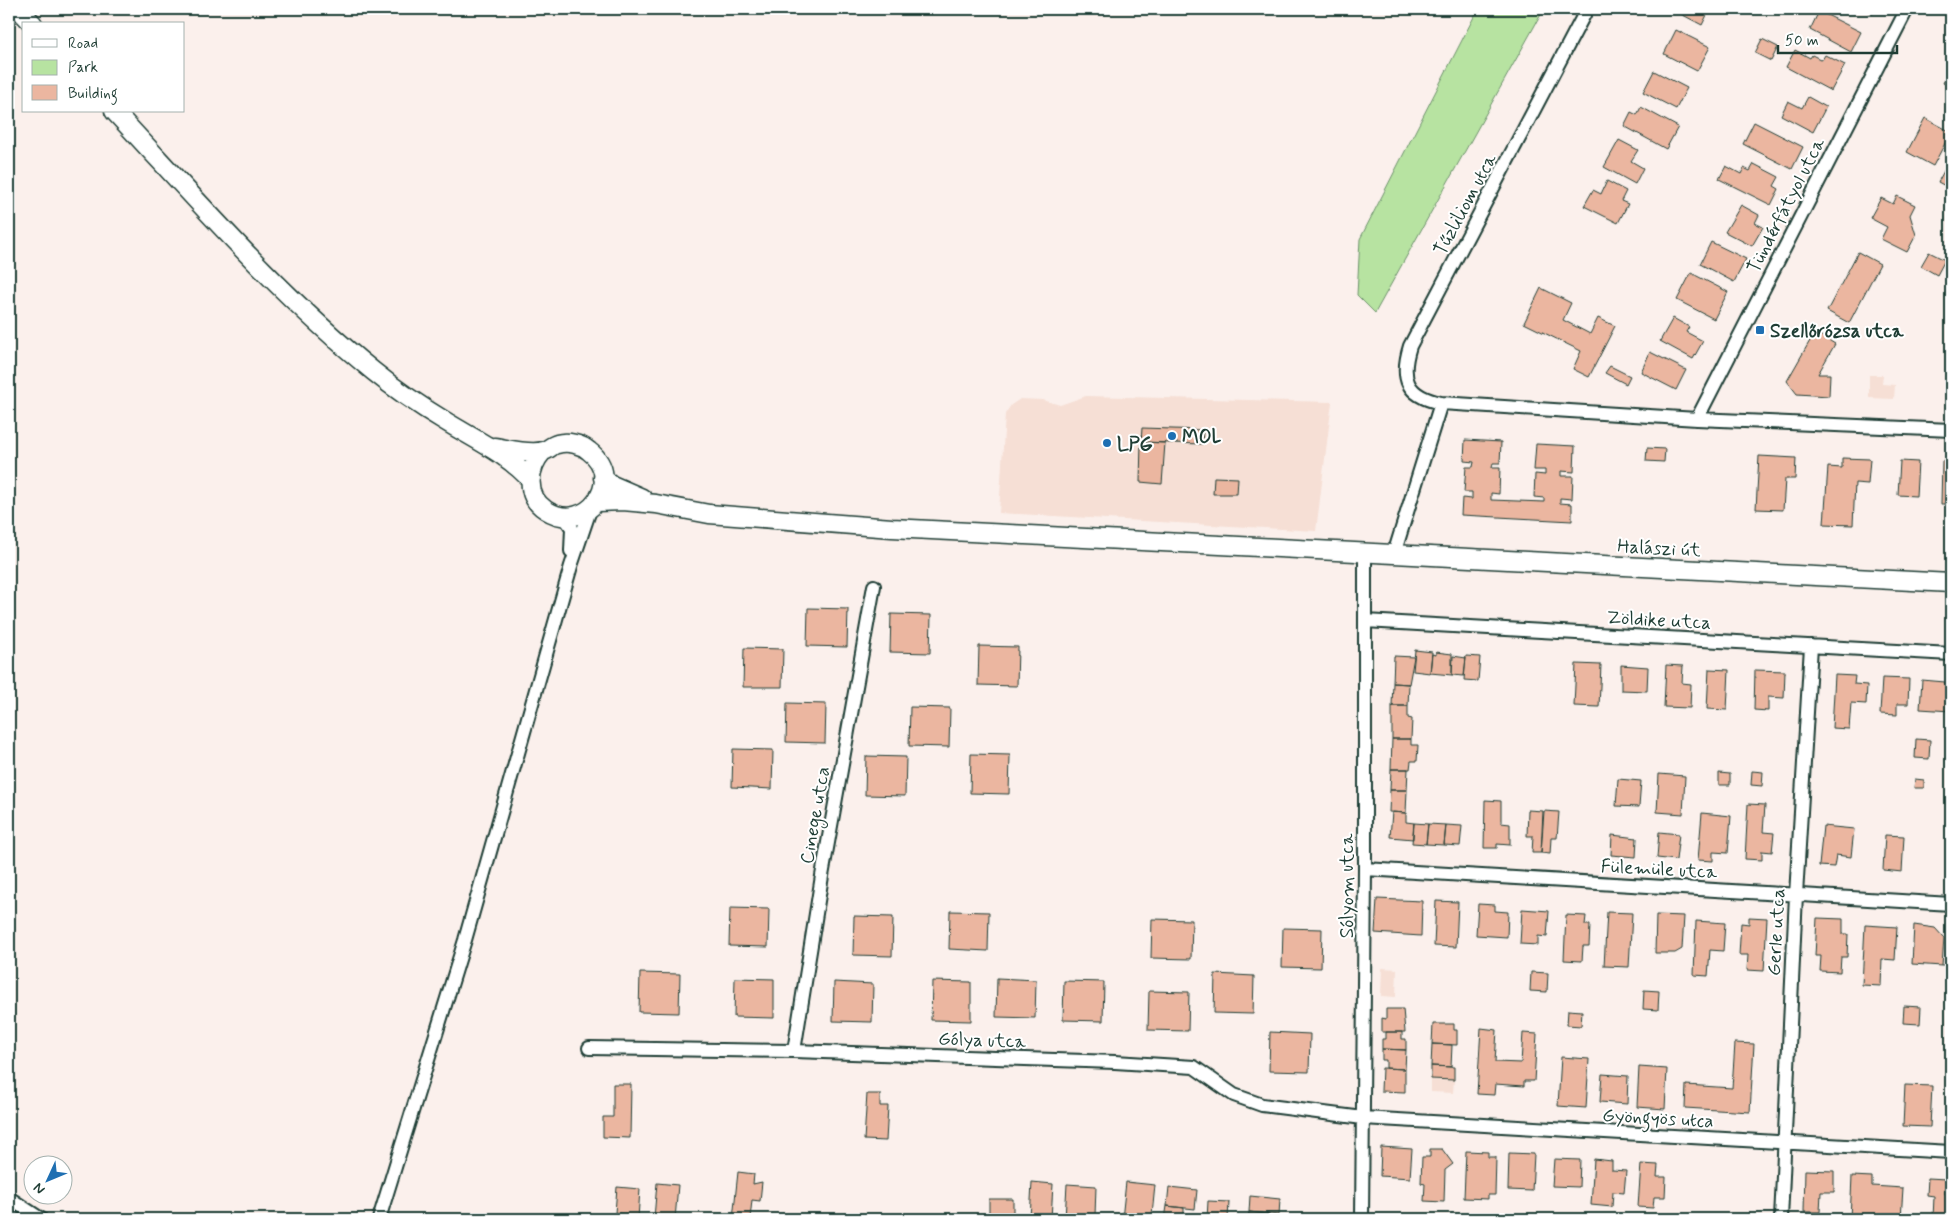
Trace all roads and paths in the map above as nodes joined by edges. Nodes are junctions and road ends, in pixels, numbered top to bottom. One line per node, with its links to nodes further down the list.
1 (19, 9): 4 (main road)
2 (1587, 9): 6 (street, Tűzliliom utca)
3 (1907, 9): 7 (street, Tündérfátyol utca)
4 (31, 22)
5 (115, 112): 9 (main road)
6 (1440, 403): 7 (street); 17 (street)
7 (1697, 419): 8 (street)
8 (1951, 430)
9 (489, 446): 10 (main road); 11 (main road)
10 (543, 451): 11 (main road); 12 (main road)
11 (529, 478): 15 (main road)
12 (603, 478): 13 (main road); 14 (main road)
13 (656, 504): 14 (main road); 16 (main road, Halászi út)
14 (594, 505): 15 (main road); 18 (street)
15 (565, 518): 18 (street)
16 (1365, 553): 17 (main road, Halászi út); 21 (street, Sólyom utca)
17 (1394, 554): 19 (main road, Halászi út)
18 (571, 566): 34 (street)
19 (1951, 583)
20 (874, 586): 28 (street, Cinege utca)
21 (1365, 621): 22 (street, Zöldike utca); 24 (street, Sólyom utca)
22 (1811, 646): 23 (street, Zöldike utca); 25 (street, Gerle utca)
23 (1951, 654)
24 (1365, 869): 25 (street, Fülemüle utca); 29 (street, Sólyom utca)
25 (1796, 895): 26 (street, Fülemüle utca); 30 (street, Gerle utca)
26 (1951, 904)
27 (589, 1048): 28 (street, Gólya utca)
28 (794, 1051): 29 (street, Gólya utca)
29 (1363, 1118): 30 (street, Gyöngyös utca); 35 (street, Sólyom utca)
30 (1785, 1143): 31 (street, Gyöngyös utca); 36 (street, Gerle utca)
31 (1951, 1152)
32 (9, 1198): 33 (street)
33 (40, 1219)
34 (379, 1219)
35 (1362, 1219)
36 (1781, 1219)

